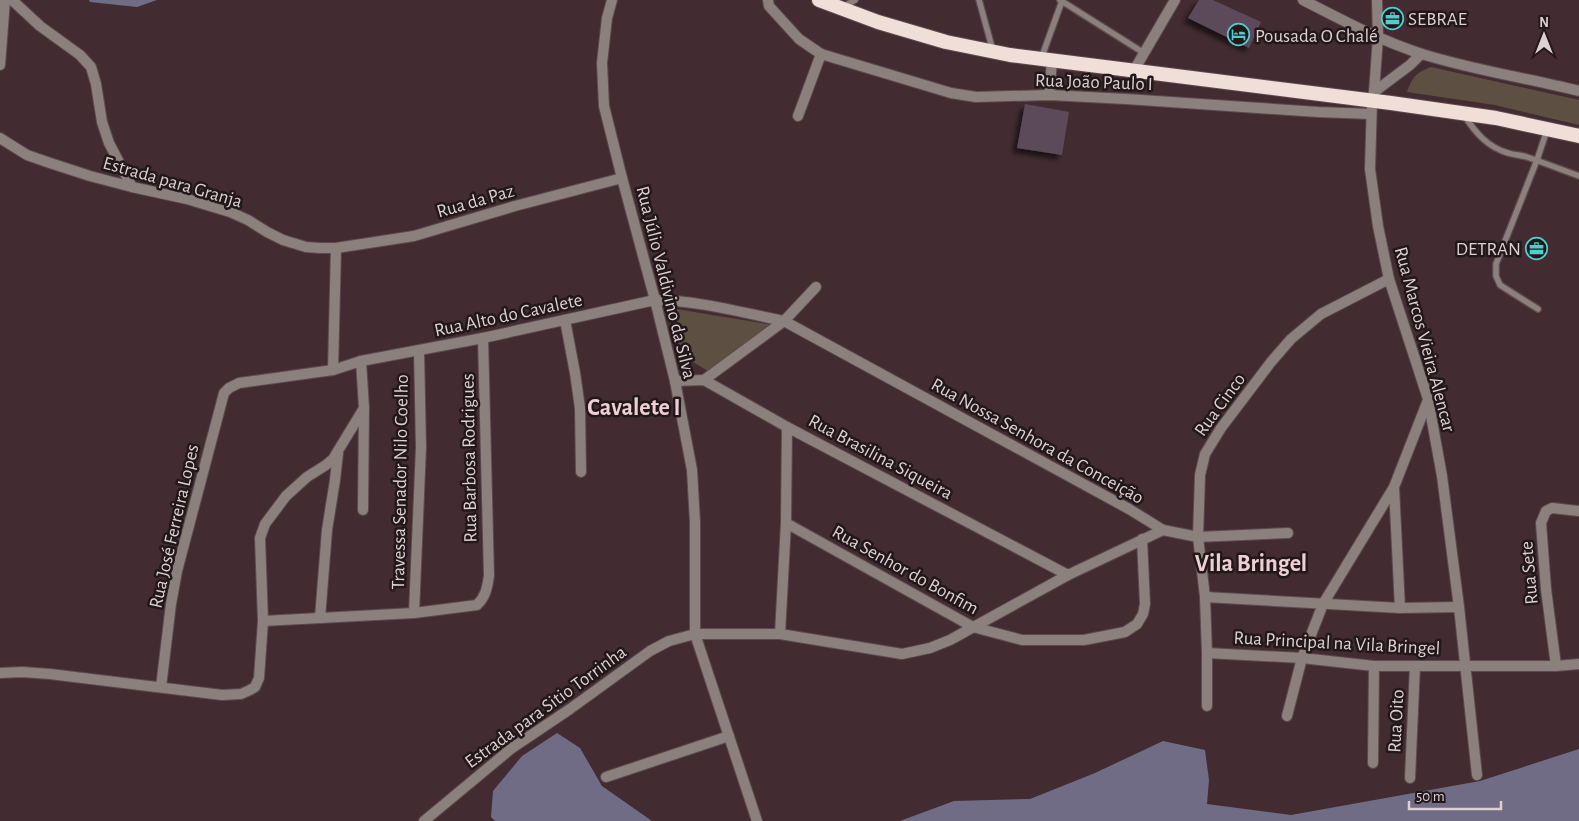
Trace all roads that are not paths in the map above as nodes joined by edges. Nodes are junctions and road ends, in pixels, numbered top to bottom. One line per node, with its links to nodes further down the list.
1 (5, 0): 19 (street)
2 (12, 0): 32 (street)
3 (612, 0): 31 (street, Rua Júlio Valdivino da Silva)
4 (768, 0): 16 (street, Rua João Paulo I)
5 (819, 0): 12 (highway)
6 (855, 0): 12 (lane)
7 (979, 0): 14 (lane)
8 (1175, 0): 15 (street)
9 (1303, 0): 13 (street)
10 (1377, 0): 13 (street, Rua Marcos Vieira Alencar)
11 (1060, 1): 15 (lane); 18 (lane)
12 (839, 9): 14 (highway)
13 (1378, 37): 17 (street); 23 (street, Rua Marcos Vieira Alencar)
14 (994, 52): 18 (highway)
15 (1144, 53): 20 (street)
16 (821, 54): 22 (street, Rua João Paulo I); 25 (street)
17 (1421, 54): 21 (street); 23 (street)
18 (1047, 60): 20 (highway); 22 (street)
19 (0, 66)
20 (1133, 72): 23 (highway)
21 (1579, 92)
22 (1049, 95): 23 (street, Rua João Paulo I)
23 (1373, 102): 24 (highway); 34 (street, Rua Marcos Vieira Alencar)
24 (1463, 113): 26 (highway); 29 (lane)
25 (798, 116)
26 (1548, 128): 27 (highway); 29 (lane)
27 (1579, 136)
28 (0, 138): 32 (street, Estrada para Granja)
29 (1537, 160): 30 (lane); 37 (lane)
30 (1579, 176)
31 (622, 178): 33 (street, Rua da Paz); 36 (street, Rua Júlio Valdivino da Silva)
32 (132, 187): 33 (street, Estrada para Granja)
33 (336, 248): 43 (street)
34 (1389, 280): 47 (street, Rua Marcos Vieira Alencar); 58 (street, Rua Cinco)
35 (816, 287): 39 (street)
36 (655, 300): 38 (street, Rua Alto do Cavalete); 39 (street, Rua Alto do Cavalete); 45 (street, Rua Júlio Valdivino da Silva)
37 (1538, 309)
38 (565, 320): 40 (street, Rua Alto do Cavalete); 51 (street)
39 (784, 321): 44 (street); 56 (street, Rua Nossa Senhora da Conceição)
40 (483, 338): 41 (street, Rua Alto do Cavalete); 65 (street, Rua Barbosa Rodrigues)
41 (418, 351): 42 (street, Rua Alto do Cavalete); 65 (street, Travessa Senador Nilo Coelho)
42 (361, 361): 43 (street, Rua Alto do Cavalete); 48 (street)
43 (333, 370): 46 (street, Rua Alto do Cavalete)
44 (704, 380): 45 (street); 49 (street, Rua Brasilina Siqueira)
45 (675, 381): 69 (street, Rua Júlio Valdivino da Silva)
46 (239, 383): 79 (street, Rua José Ferreira Lopes)
47 (1428, 399): 52 (street); 63 (street, Rua Marcos Vieira Alencar)
48 (364, 408): 50 (street); 53 (street)
49 (787, 427): 55 (street); 60 (street, Rua Brasilina Siqueira)
50 (338, 452): 66 (street); 67 (street)
51 (581, 472)
52 (1394, 487): 62 (street); 64 (street)
53 (363, 510)
54 (1579, 511): 77 (street, Rua Sete)
55 (786, 524): 68 (street, Rua Senhor do Bonfim); 70 (street)
56 (1163, 530): 58 (street, Rua Nossa Senhora da Conceição); 59 (street, Estrada para Sitio Torrinha)
57 (1288, 533): 58 (street, Rua Nossa Senhora da Conceição)
58 (1198, 537): 61 (street, Rua Cinco)
59 (1142, 539): 60 (street, Estrada para Sitio Torrinha); 68 (street, Rua Senhor do Bonfim)
60 (1068, 575): 68 (street, Estrada para Sitio Torrinha)
61 (1205, 597): 62 (street); 71 (street, Rua Cinco)
62 (1323, 604): 64 (street); 72 (street)
63 (1459, 607): 64 (street); 76 (street, Rua Marcos Vieira Alencar)
64 (1400, 608)
65 (414, 613): 66 (street, Rua Barbosa Rodrigues)
66 (320, 618): 67 (street, Rua Barbosa Rodrigues)
67 (263, 621): 79 (street)
68 (973, 627): 70 (street, Estrada para Sitio Torrinha)
69 (695, 634): 70 (street, Estrada para Sitio Torrinha); 82 (street, Rua Júlio Valdivino da Silva); 87 (street, Estrada para Sitio Torrinha)
70 (780, 634)
71 (1208, 653): 72 (street, Rua Principal na Vila Bringel); 80 (street, Rua Cinco)
72 (1302, 658): 74 (street, Rua Principal na Vila Bringel); 81 (street)
73 (1579, 664): 77 (street, Rua Principal na Vila Bringel)
74 (1374, 666): 75 (street, Rua Principal na Vila Bringel); 83 (street)
75 (1415, 666): 76 (street, Rua Principal na Vila Bringel); 86 (street, Rua Oito)
76 (1465, 666): 77 (street, Rua Principal na Vila Bringel); 84 (street, Rua Marcos Vieira Alencar)
77 (1556, 666)
78 (0, 673): 79 (street)
79 (162, 687)
80 (1207, 706)
81 (1286, 716)
82 (729, 736): 85 (street); 88 (street, Rua Júlio Valdivino da Silva)
83 (1373, 763)
84 (1477, 775)
85 (606, 777)
86 (1410, 778)
87 (424, 821)
88 (757, 821)

